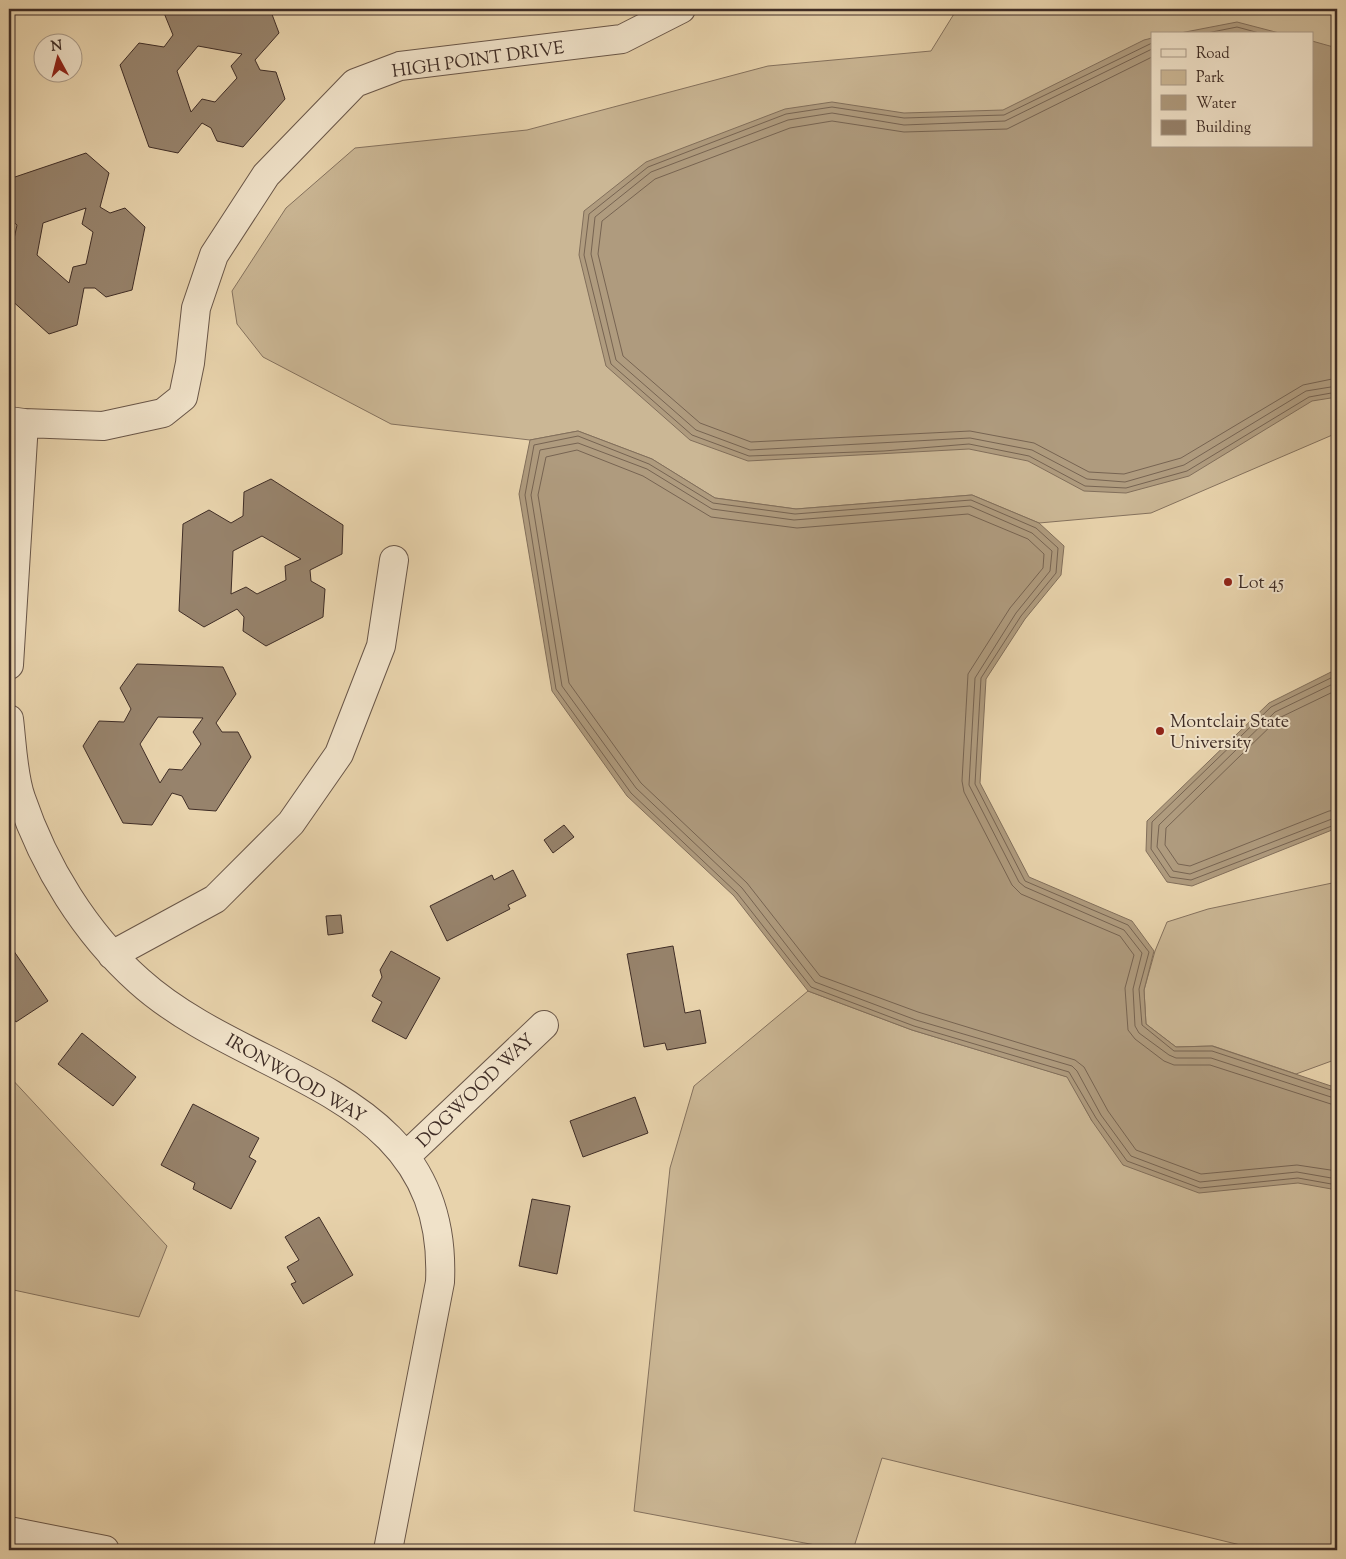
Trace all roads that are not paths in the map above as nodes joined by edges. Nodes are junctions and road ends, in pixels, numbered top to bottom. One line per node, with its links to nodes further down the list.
1 (681, 9): 2 (street, HIGH POINT DRIVE)
2 (16, 422): 4 (street)
3 (394, 560): 7 (street)
4 (10, 610): 5 (street)
5 (9, 666)
6 (9, 720): 7 (street, IRONWOOD WAY)
7 (112, 955): 9 (street, IRONWOOD WAY)
8 (544, 1025): 9 (street, DOGWOOD WAY)
9 (406, 1156): 12 (street, IRONWOOD WAY)
10 (9, 1531): 11 (street)
11 (105, 1550)
12 (388, 1550)

